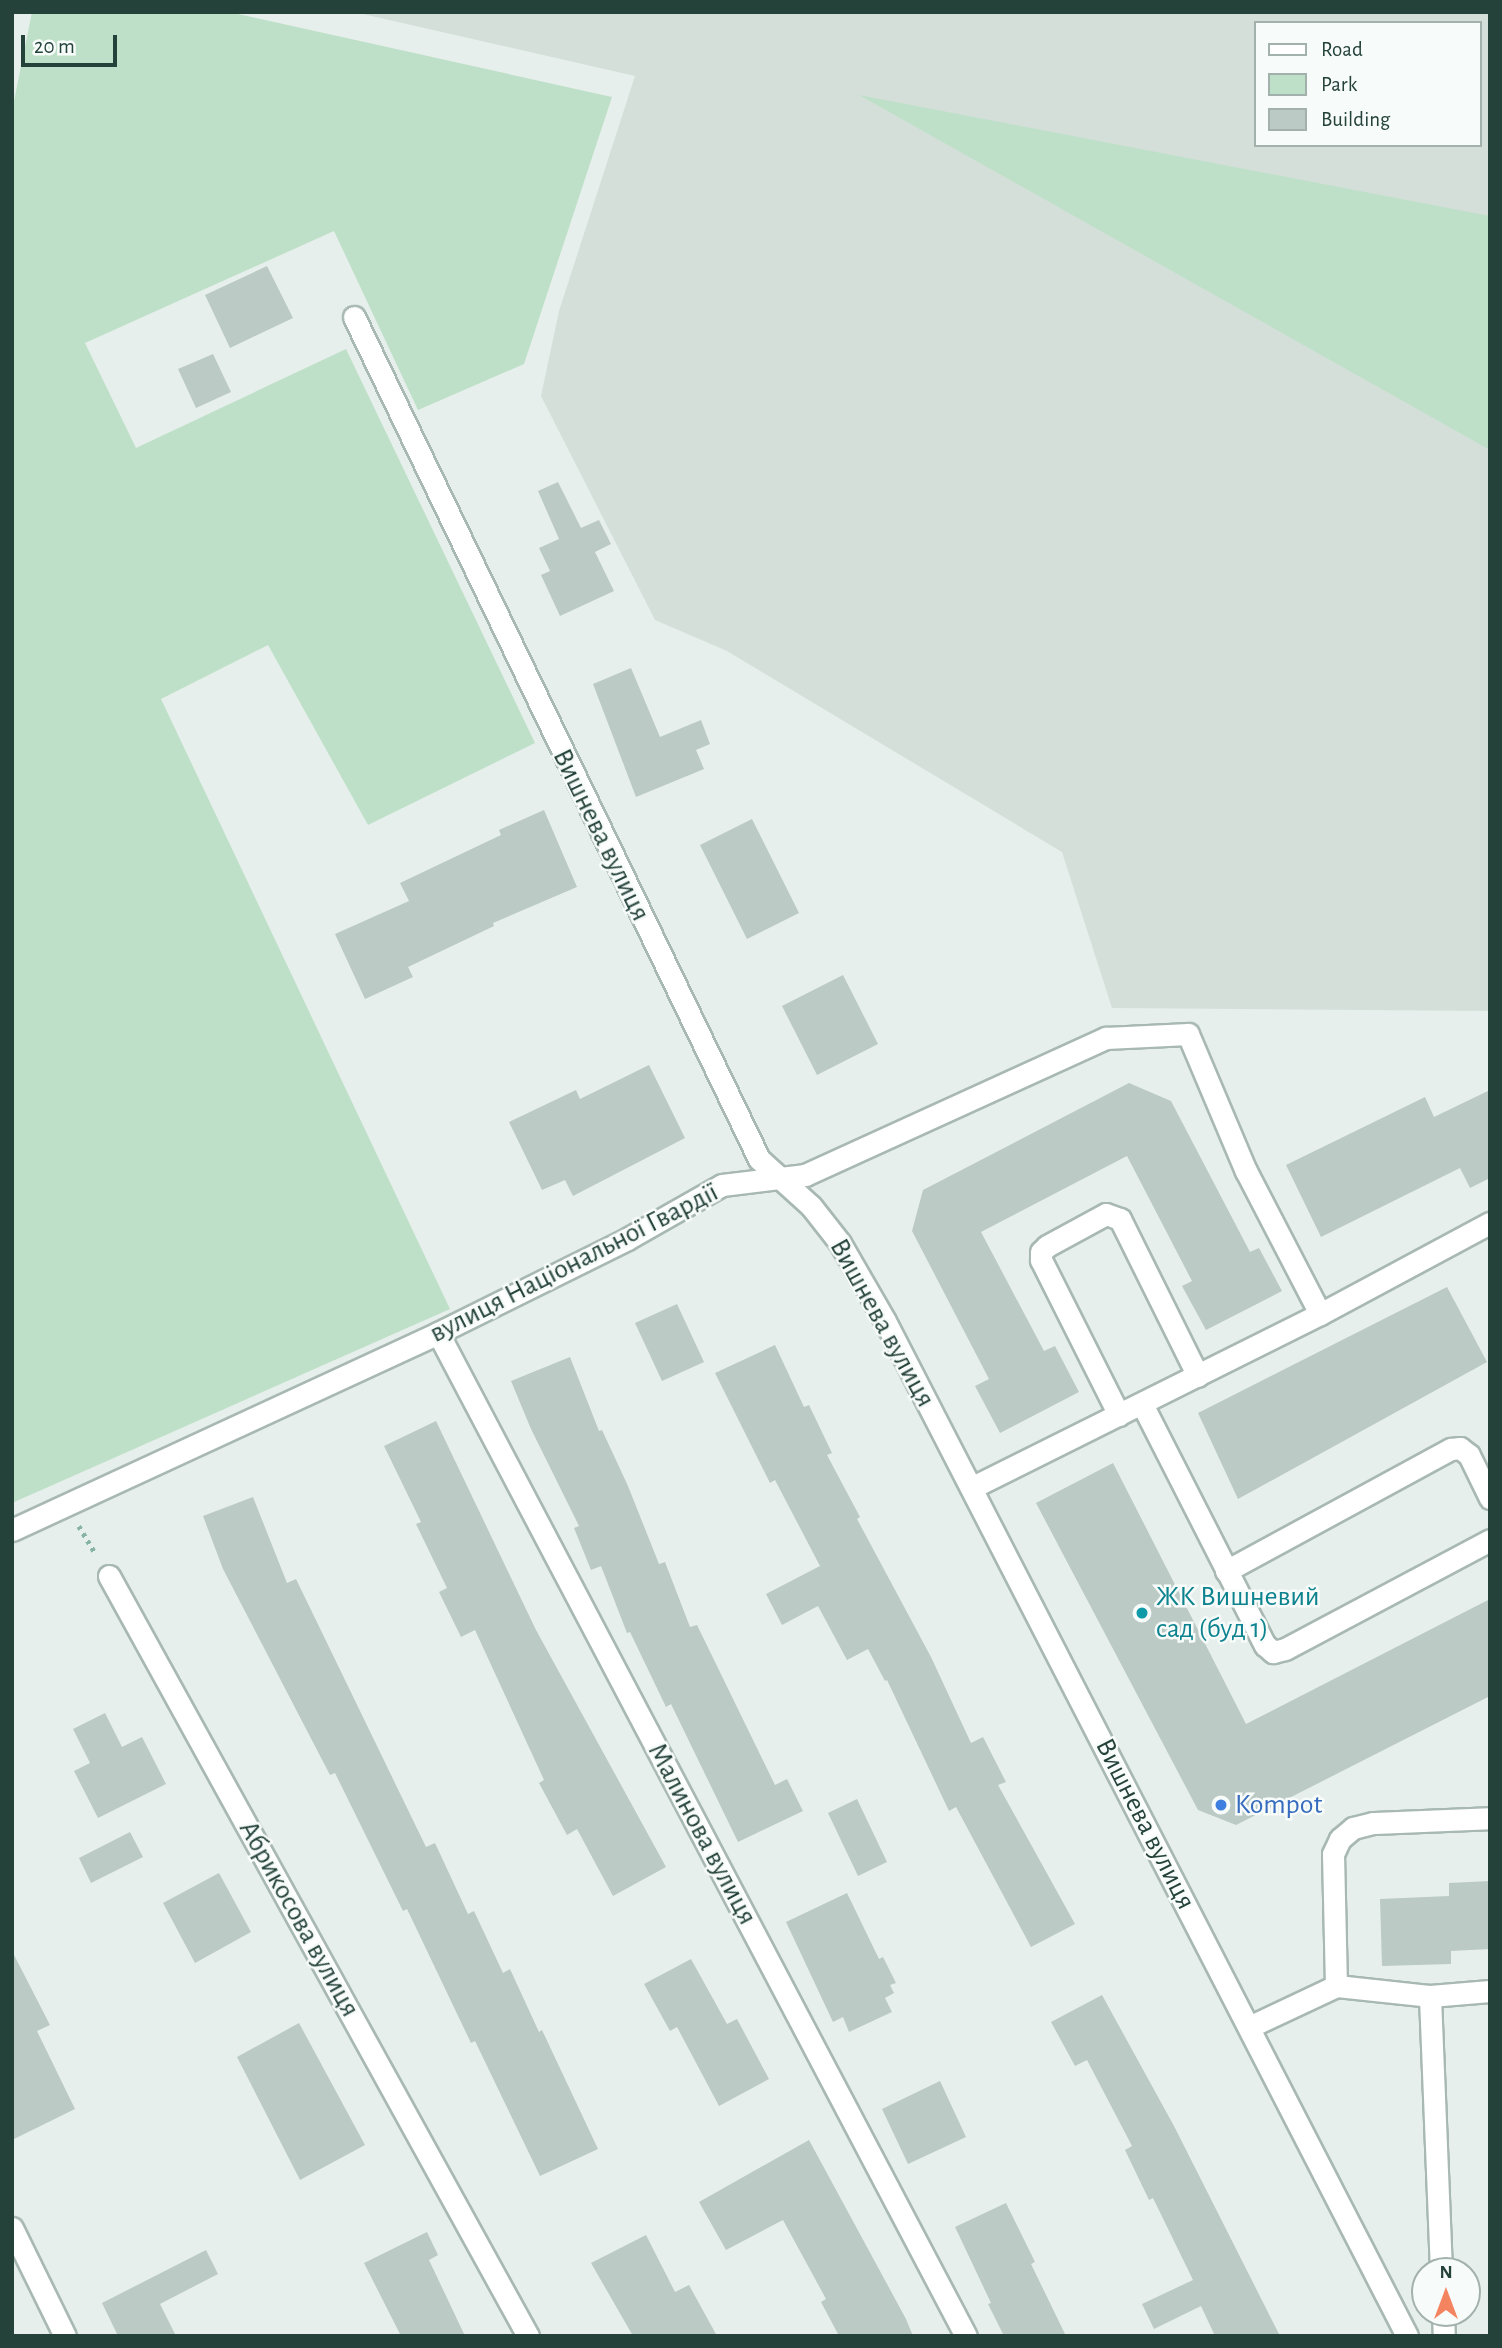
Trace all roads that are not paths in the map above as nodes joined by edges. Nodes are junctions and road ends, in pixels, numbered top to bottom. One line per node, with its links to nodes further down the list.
1 (354, 317): 2 (street, Вишнева вулиця)
2 (779, 1180): 4 (street, вулиця Національної Гвардії); 5 (street, вулиця Національної Гвардії); 9 (street, Вишнева вулиця)
3 (1490, 1223): 4 (street)
4 (1320, 1314): 6 (street)
5 (438, 1333): 11 (street, вулиця Національної Гвардії); 24 (street, Малинова вулиця)
6 (1198, 1376): 7 (street); 8 (street)
7 (1142, 1404): 8 (street); 13 (street)
8 (1119, 1415): 9 (street)
9 (973, 1487): 19 (street, Вишнева вулиця)
10 (1490, 1498): 13 (street)
11 (12, 1530)
12 (1490, 1540): 13 (street)
13 (1226, 1571)
14 (109, 1576): 23 (street, Абрикосова вулиця)
15 (1490, 1818): 16 (street)
16 (1336, 1986): 18 (street); 19 (street)
17 (1490, 1992): 18 (street)
18 (1430, 1996): 21 (street)
19 (1249, 2027): 25 (street, Вишнева вулиця)
20 (12, 2228): 22 (street)
21 (1440, 2257)
22 (65, 2336)
23 (528, 2336)
24 (966, 2336)
25 (1407, 2336)

